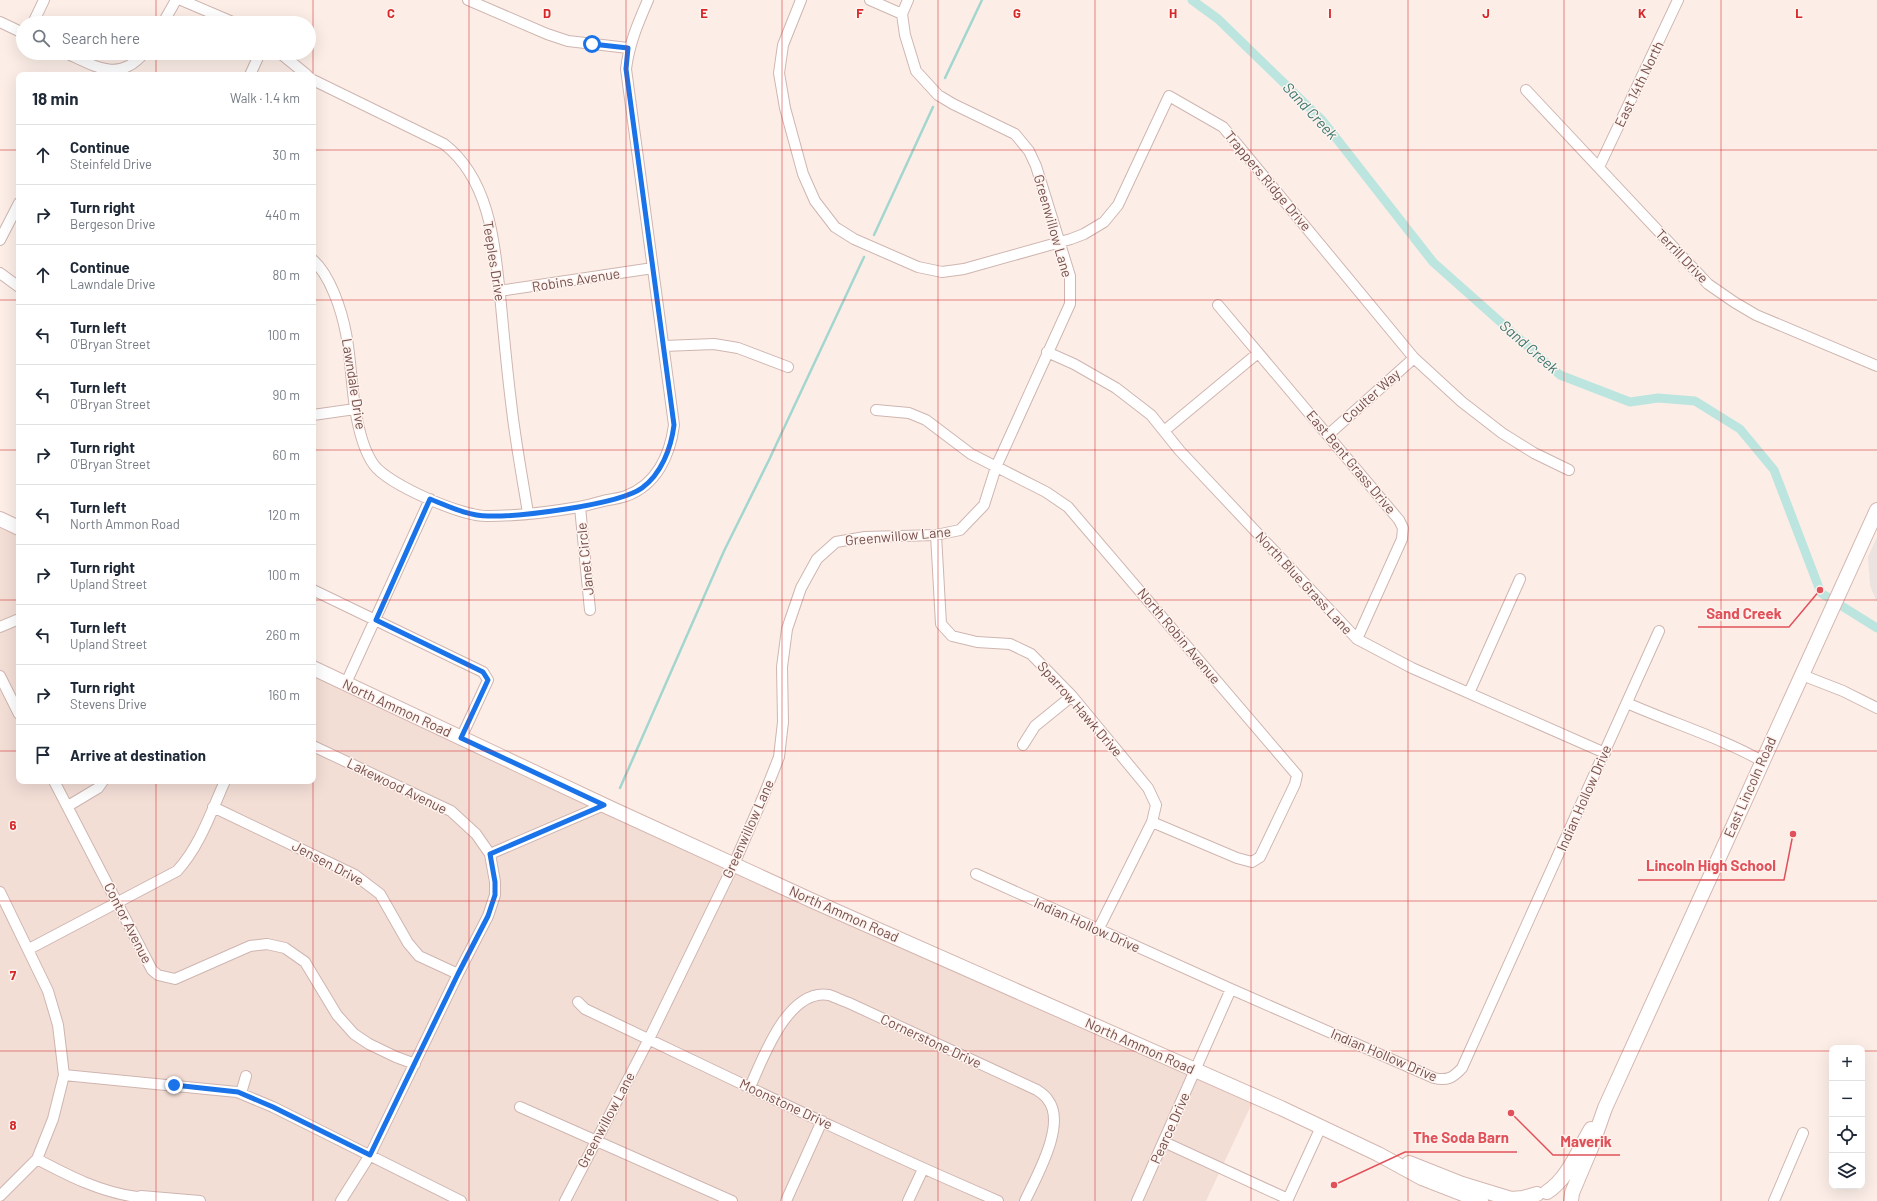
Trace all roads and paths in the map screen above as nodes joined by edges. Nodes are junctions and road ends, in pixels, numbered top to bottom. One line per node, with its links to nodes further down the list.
1 (44, 0): 11 (street)
2 (176, 0): 12 (street)
3 (181, 0): 13 (street)
4 (468, 0): 16 (street)
5 (648, 0): 16 (street, Lawndale Drive)
6 (801, 0): 28 (street, Trappers Ridge Drive)
7 (870, 0): 10 (street)
8 (908, 0): 10 (street)
9 (1678, 0): 25 (street, East 14th North)
10 (902, 14): 28 (street, Greenwillow Lane)
11 (36, 16)
12 (167, 16)
13 (219, 16)
14 (0, 22): 15 (street)
15 (16, 30)
16 (628, 48): 30 (street, Lawndale Drive)
17 (81, 60): 18 (street)
18 (138, 60)
19 (257, 60): 21 (street)
20 (289, 60): 22 (street)
21 (251, 72)
22 (303, 72)
23 (316, 81): 33 (street, Teeples Drive)
24 (1526, 90): 25 (street, Terrill Drive)
25 (1599, 167): 39 (street, Terrill Drive)
26 (16, 209): 27 (street)
27 (0, 240)
28 (1060, 243): 36 (street, Greenwillow Lane); 38 (street, Trappers Ridge Drive)
29 (316, 263): 41 (street, Lawndale Drive)
30 (653, 268): 33 (street, Robins Avenue); 35 (street, Lawndale Drive)
31 (0, 273): 32 (street)
32 (16, 285)
33 (499, 291): 51 (street, Teeples Drive)
34 (1218, 305): 37 (street, East Bent Grass Drive)
35 (664, 346): 40 (street); 49 (street, Lawndale Drive)
36 (1047, 352): 44 (street, North Blue Grass Lane); 46 (street, Greenwillow Lane)
37 (1258, 353): 44 (street); 45 (street, East Bent Grass Drive)
38 (1414, 358): 45 (street, Coulter Way); 47 (street, Trappers Ridge Drive)
39 (1877, 366)
40 (788, 367)
41 (355, 409): 43 (street); 48 (street, Lawndale Drive)
42 (876, 410): 46 (street, North Robin Avenue)
43 (316, 415)
44 (1164, 431): 62 (street, North Blue Grass Lane)
45 (1328, 435): 62 (street, East Bent Grass Drive)
46 (996, 467): 54 (street, Greenwillow Lane); 83 (street, North Robin Avenue)
47 (1569, 470)
48 (430, 499): 51 (street, Lawndale Drive); 59 (street)
49 (580, 507): 51 (street, Lawndale Drive); 57 (street, Janet Circle)
50 (1877, 510): 64 (main road, East Lincoln Road)
51 (528, 513)
52 (0, 519): 53 (main road)
53 (16, 527)
54 (936, 535): 68 (street, Sparrow Hawk Drive); 85 (street, Greenwillow Lane)
55 (1520, 579): 67 (street)
56 (316, 591): 59 (street)
57 (590, 610)
58 (16, 620): 60 (street)
59 (376, 620): 66 (street); 72 (street)
60 (0, 627)
61 (1659, 631): 69 (street, Indian Hollow Drive)
62 (1357, 639): 67 (street, North Blue Grass Lane)
63 (316, 669): 66 (main road, North Ammon Road)
64 (1802, 675): 71 (street); 76 (main road, East Lincoln Road)
65 (0, 676): 70 (street)
66 (346, 683): 72 (main road, North Ammon Road)
67 (1469, 693): 75 (street, North Blue Grass Lane)
68 (1072, 696): 73 (street); 83 (street, Sparrow Hawk Drive)
69 (1627, 703): 75 (street, Indian Hollow Drive); 76 (street)
70 (16, 708)
71 (1877, 708)
72 (461, 738): 80 (main road, North Ammon Road)
73 (1023, 745)
74 (316, 747): 84 (street, Lakewood Avenue)
75 (1605, 753): 92 (street, Indian Hollow Drive)
76 (1762, 761): 102 (main road, East Lincoln Road)
77 (56, 784): 81 (street, Contor Avenue)
78 (101, 784): 81 (street)
79 (224, 784): 82 (street)
80 (604, 805): 84 (street); 85 (main road, North Ammon Road)
81 (68, 806): 88 (street, Contor Avenue)
82 (213, 807): 88 (street); 91 (street, Jensen Drive)
83 (1152, 822): 89 (street, Sparrow Hawk Drive)
84 (490, 854): 91 (street)
85 (734, 864): 94 (street, Greenwillow Lane); 96 (main road, North Ammon Road)
86 (976, 874): 89 (street, Indian Hollow Drive)
87 (0, 892): 90 (street)
88 (117, 902): 90 (street); 95 (street, Contor Avenue)
89 (1098, 930): 92 (street, Indian Hollow Drive)
90 (29, 949): 97 (street)
91 (458, 974): 95 (street)
92 (1231, 989): 96 (street, Pearce Drive)
93 (578, 1002): 94 (street, Moonstone Drive)
94 (649, 1039): 99 (street, Moonstone Drive); 106 (street, Greenwillow Lane)
95 (415, 1064): 109 (street)
96 (1195, 1071): 104 (main road, North Ammon Road); 107 (street, Pearce Drive)
97 (64, 1075): 100 (street); 110 (street)
98 (246, 1076): 100 (street)
99 (750, 1087): 103 (street, Moonstone Drive); 124 (street, Cornerstone Drive)
100 (241, 1093): 109 (street)
101 (520, 1107): 106 (street)
102 (1604, 1108): 112 (main road, East Lincoln Road); 128 (main road, East Lincoln Road)
103 (822, 1121): 111 (street, Moonstone Drive); 121 (street)
104 (1321, 1127): 108 (main road, North Ammon Road); 115 (street)
105 (1803, 1133): 129 (street)
106 (595, 1140): 119 (street, Greenwillow Lane); 120 (street)
107 (1164, 1142): 115 (street); 125 (street, Pearce Drive)
108 (1378, 1154): 112 (main road, North Ammon Road); 126 (main road, North Ammon Road)
109 (370, 1155): 117 (street); 118 (street)
110 (37, 1159): 113 (street); 114 (street)
111 (923, 1169): 122 (street); 123 (street, Moonstone Drive)
112 (1537, 1195): 127 (main road)
113 (0, 1196)
114 (136, 1199): 116 (street)
115 (1287, 1200)
116 (200, 1201)
117 (342, 1201)
118 (462, 1201)
119 (565, 1201)
120 (732, 1201)
121 (786, 1201)
122 (908, 1201)
123 (998, 1201)
124 (1025, 1201)
125 (1137, 1201)
126 (1480, 1201)
127 (1568, 1201)
128 (1571, 1201)
129 (1774, 1201)

